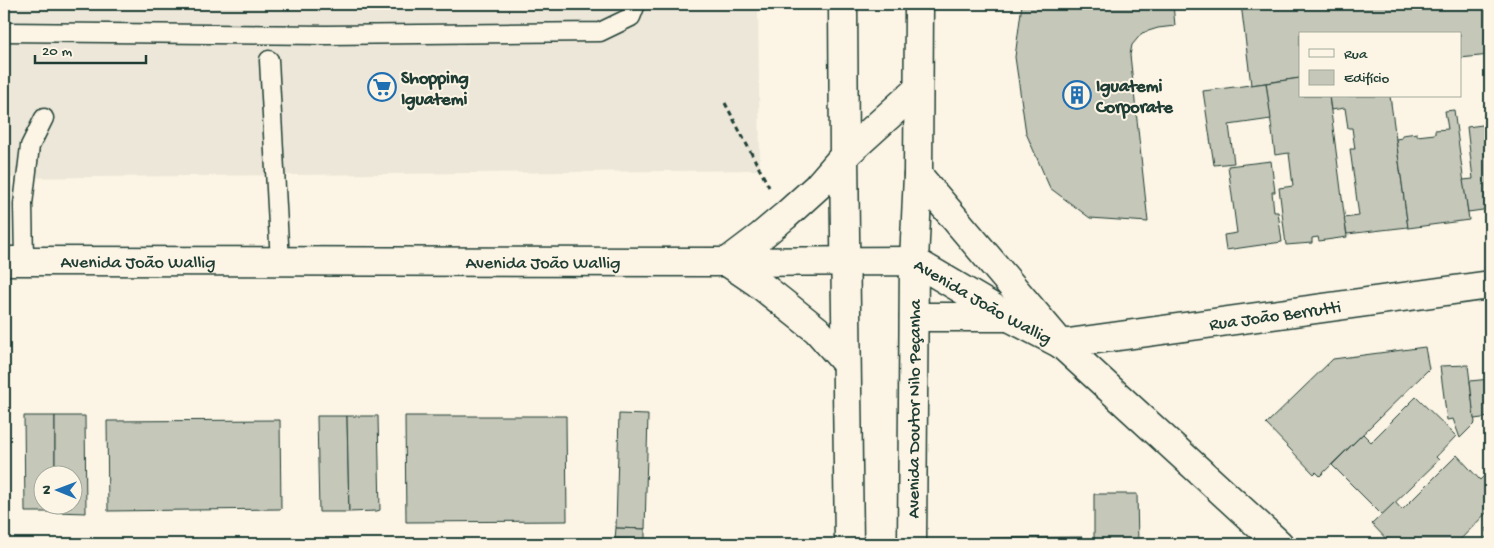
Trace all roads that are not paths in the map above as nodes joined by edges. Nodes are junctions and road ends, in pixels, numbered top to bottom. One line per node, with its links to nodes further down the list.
1 (636, 4): 4 (lane)
2 (843, 4): 8 (main road)
3 (919, 4): 6 (main road, Avenida Doutor Nilo Peçanha)
4 (4, 32)
5 (269, 60): 12 (lane)
6 (918, 89): 8 (main road); 9 (main road, Avenida Doutor Nilo Peçanha)
7 (44, 118): 10 (lane)
8 (844, 156): 13 (main road); 14 (main road)
9 (918, 175): 11 (main road, Avenida Doutor Nilo Peçanha); 18 (main road, Avenida João Wallig)
10 (14, 261): 12 (main road, Avenida João Wallig)
11 (914, 261): 14 (main road, Avenida João Wallig); 16 (main road, Avenida Doutor Nilo Peçanha); 17 (main road, Avenida João Wallig)
12 (280, 262): 13 (main road, Avenida João Wallig)
13 (727, 262): 14 (main road, Avenida João Wallig); 19 (main road)
14 (845, 262): 19 (main road)
15 (1490, 285): 18 (main road, Rua João Berrutti)
16 (914, 317): 17 (main road); 21 (main road, Avenida Doutor Nilo Peçanha)
17 (1009, 317): 18 (main road, Avenida João Wallig)
18 (1061, 344): 22 (main road, Avenida João Wallig)
19 (846, 363): 20 (main road)
20 (850, 544)
21 (912, 544)
22 (1279, 544)

